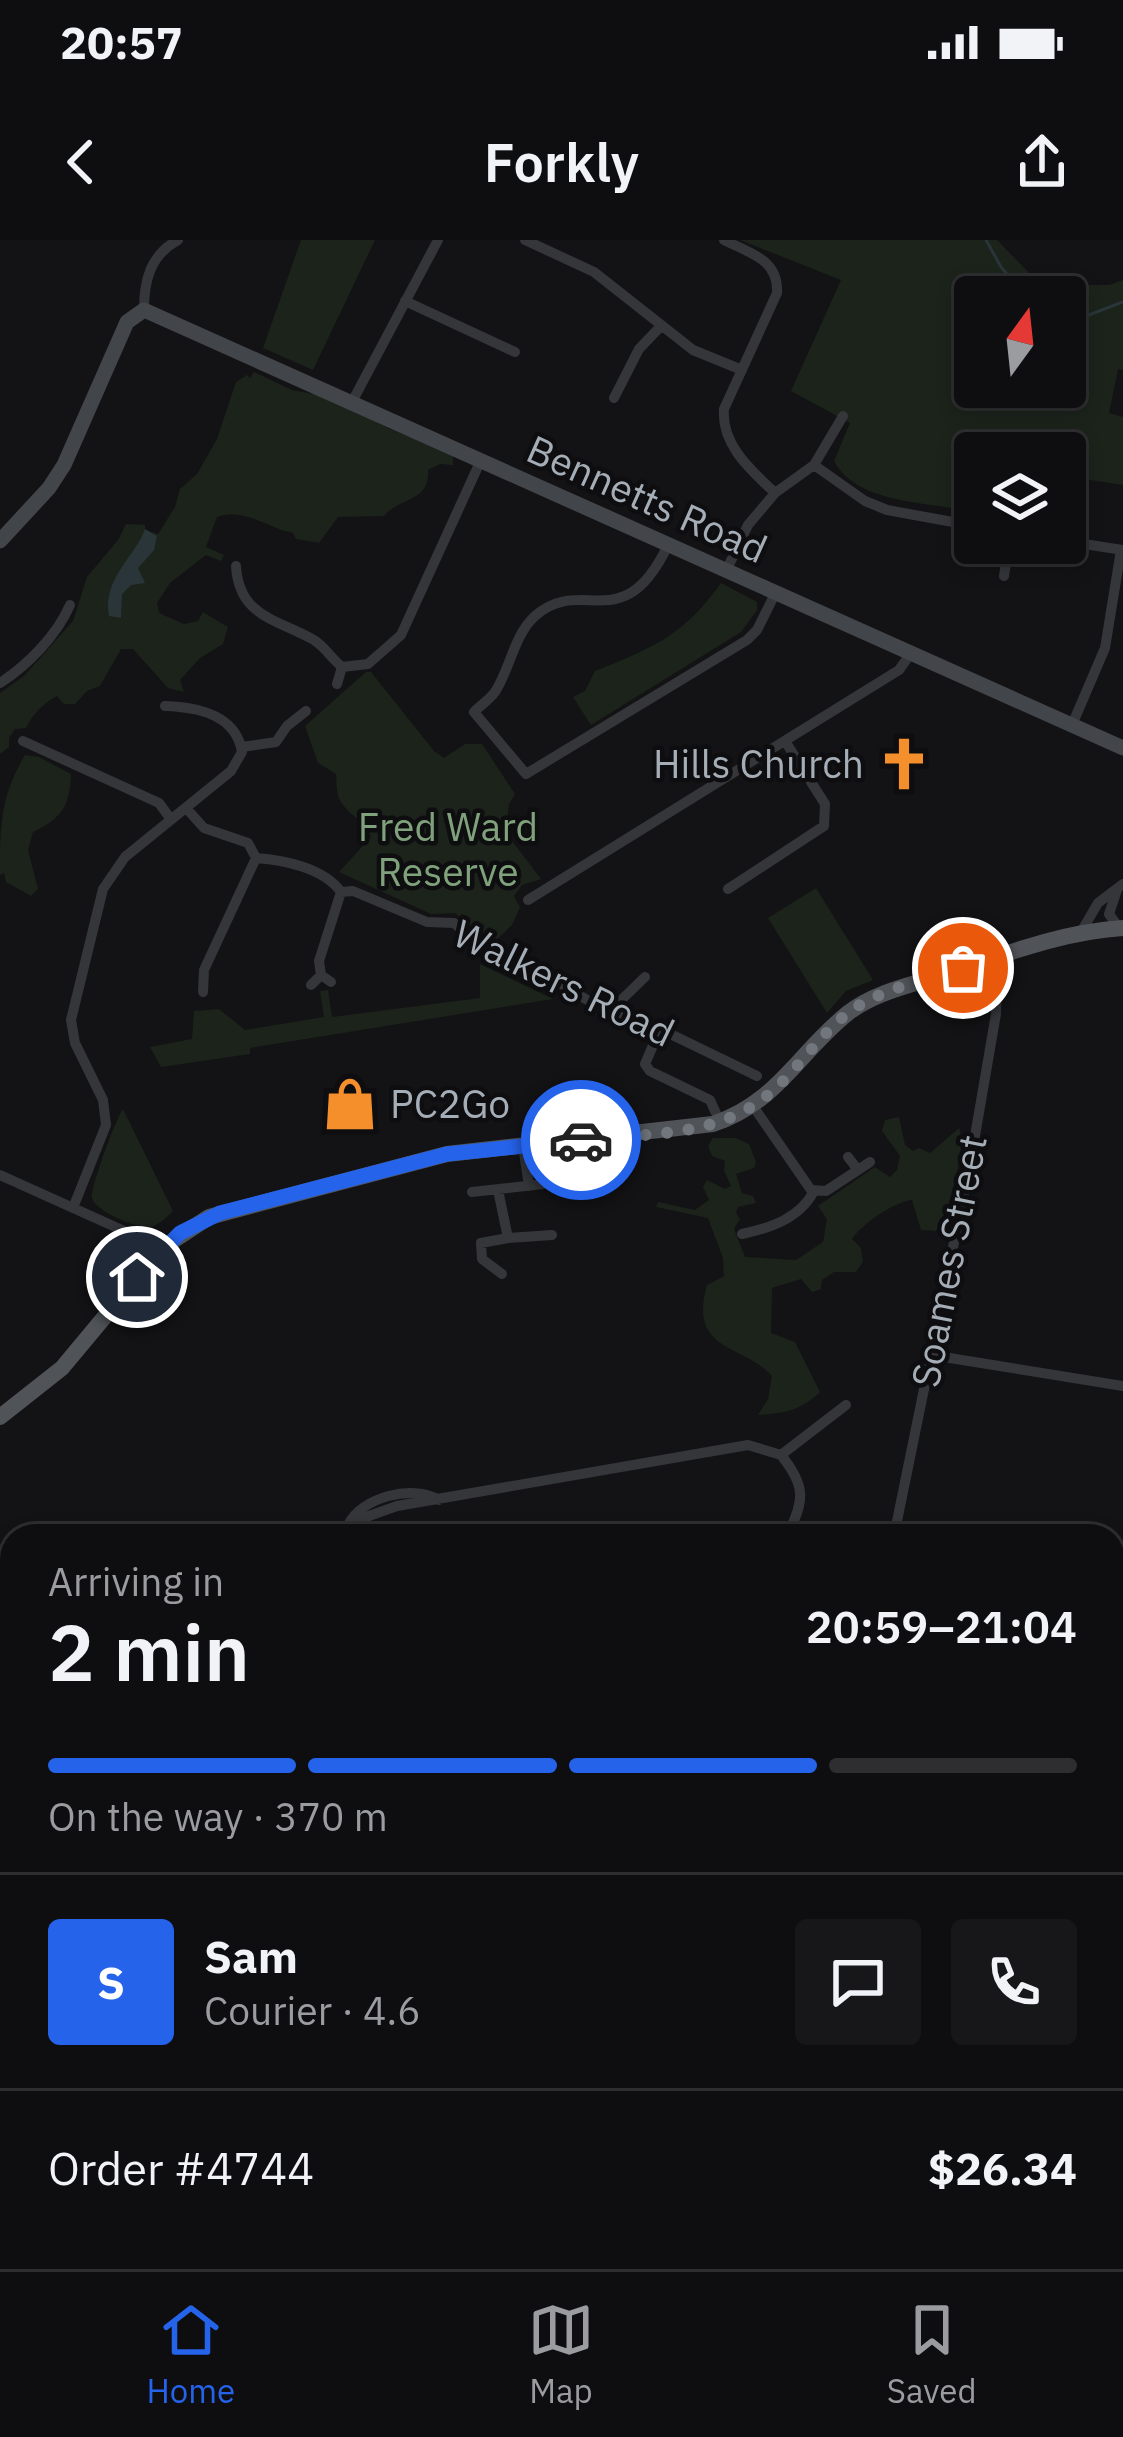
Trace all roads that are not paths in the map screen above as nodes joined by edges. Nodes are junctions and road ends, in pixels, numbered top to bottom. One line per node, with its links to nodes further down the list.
1 (178, 240): 6 (street)
2 (438, 240): 5 (street)
3 (525, 240): 7 (street)
4 (724, 240): 9 (street)
5 (405, 301): 8 (street); 11 (street)
6 (143, 310): 11 (street, Bennetts Road); 17 (street)
7 (661, 326): 9 (street); 10 (street)
8 (515, 352)
9 (742, 370): 15 (street)
10 (614, 398)
11 (352, 402): 13 (street, Bennetts Road)
12 (843, 416): 14 (street)
13 (481, 460): 19 (street, Bennetts Road); 29 (street)
14 (814, 465): 15 (street); 16 (street)
15 (775, 493): 23 (street)
16 (954, 522)
17 (3, 533)
18 (1086, 544): 20 (street)
19 (668, 545): 23 (street, Bennetts Road); 25 (street)
20 (1122, 550): 35 (street)
21 (1006, 564): 24 (street)
22 (236, 566): 29 (street)
23 (726, 572): 25 (street, Bennetts Road)
24 (1004, 576)
25 (775, 594): 27 (street, Bennetts Road)
26 (70, 605): 31 (street)
27 (885, 643): 28 (street, Bennetts Road); 30 (street)
28 (911, 653): 30 (street); 35 (street, Bennetts Road)
29 (342, 667): 32 (street)
30 (892, 675): 37 (street)
31 (0, 683)
32 (337, 684)
33 (165, 706): 38 (street)
34 (306, 711): 38 (street)
35 (1072, 725): 39 (street, Bennetts Road)
36 (23, 741): 41 (street)
37 (785, 741): 44 (street); 46 (street)
38 (242, 747): 40 (street)
39 (1123, 748)
40 (186, 808): 41 (street); 42 (street, Walkers Road)
41 (170, 818): 69 (street)
42 (256, 858): 45 (street, Walkers Road); 53 (street)
43 (1120, 887): 47 (street); 48 (street)
44 (728, 889)
45 (341, 892): 51 (street); 54 (street, Walkers Road)
46 (528, 900)
47 (1122, 931): 48 (main road); 49 (main road)
48 (1081, 932): 49 (main road)
49 (1031, 947): 59 (main road)
50 (645, 976): 54 (street)
51 (311, 986)
52 (998, 986): 75 (street, Soames Street)
53 (204, 998)
54 (612, 1009): 55 (street, Walkers Road)
55 (660, 1029): 56 (street); 57 (street, Walkers Road)
56 (652, 1073): 58 (street); 60 (street)
57 (757, 1076)
58 (649, 1088)
59 (753, 1106): 60 (main road); 67 (street)
60 (719, 1122): 61 (main road)
61 (523, 1146): 66 (street); 73 (main road)
62 (848, 1157): 64 (street)
63 (870, 1162): 64 (street)
64 (857, 1170): 67 (street)
65 (0, 1175): 69 (street)
66 (498, 1190): 68 (street); 72 (street)
67 (814, 1191): 70 (street)
68 (472, 1192)
69 (73, 1208): 73 (street)
70 (742, 1234)
71 (552, 1235): 72 (street)
72 (508, 1238): 74 (street)
73 (162, 1247): 78 (main road)
74 (502, 1274)
75 (931, 1355): 76 (street); 82 (street, Soames Street)
76 (1123, 1386)
77 (846, 1405): 79 (street)
78 (2, 1418)
79 (781, 1455): 80 (street); 81 (street)
80 (356, 1524)
81 (793, 1524)
82 (896, 1524)

